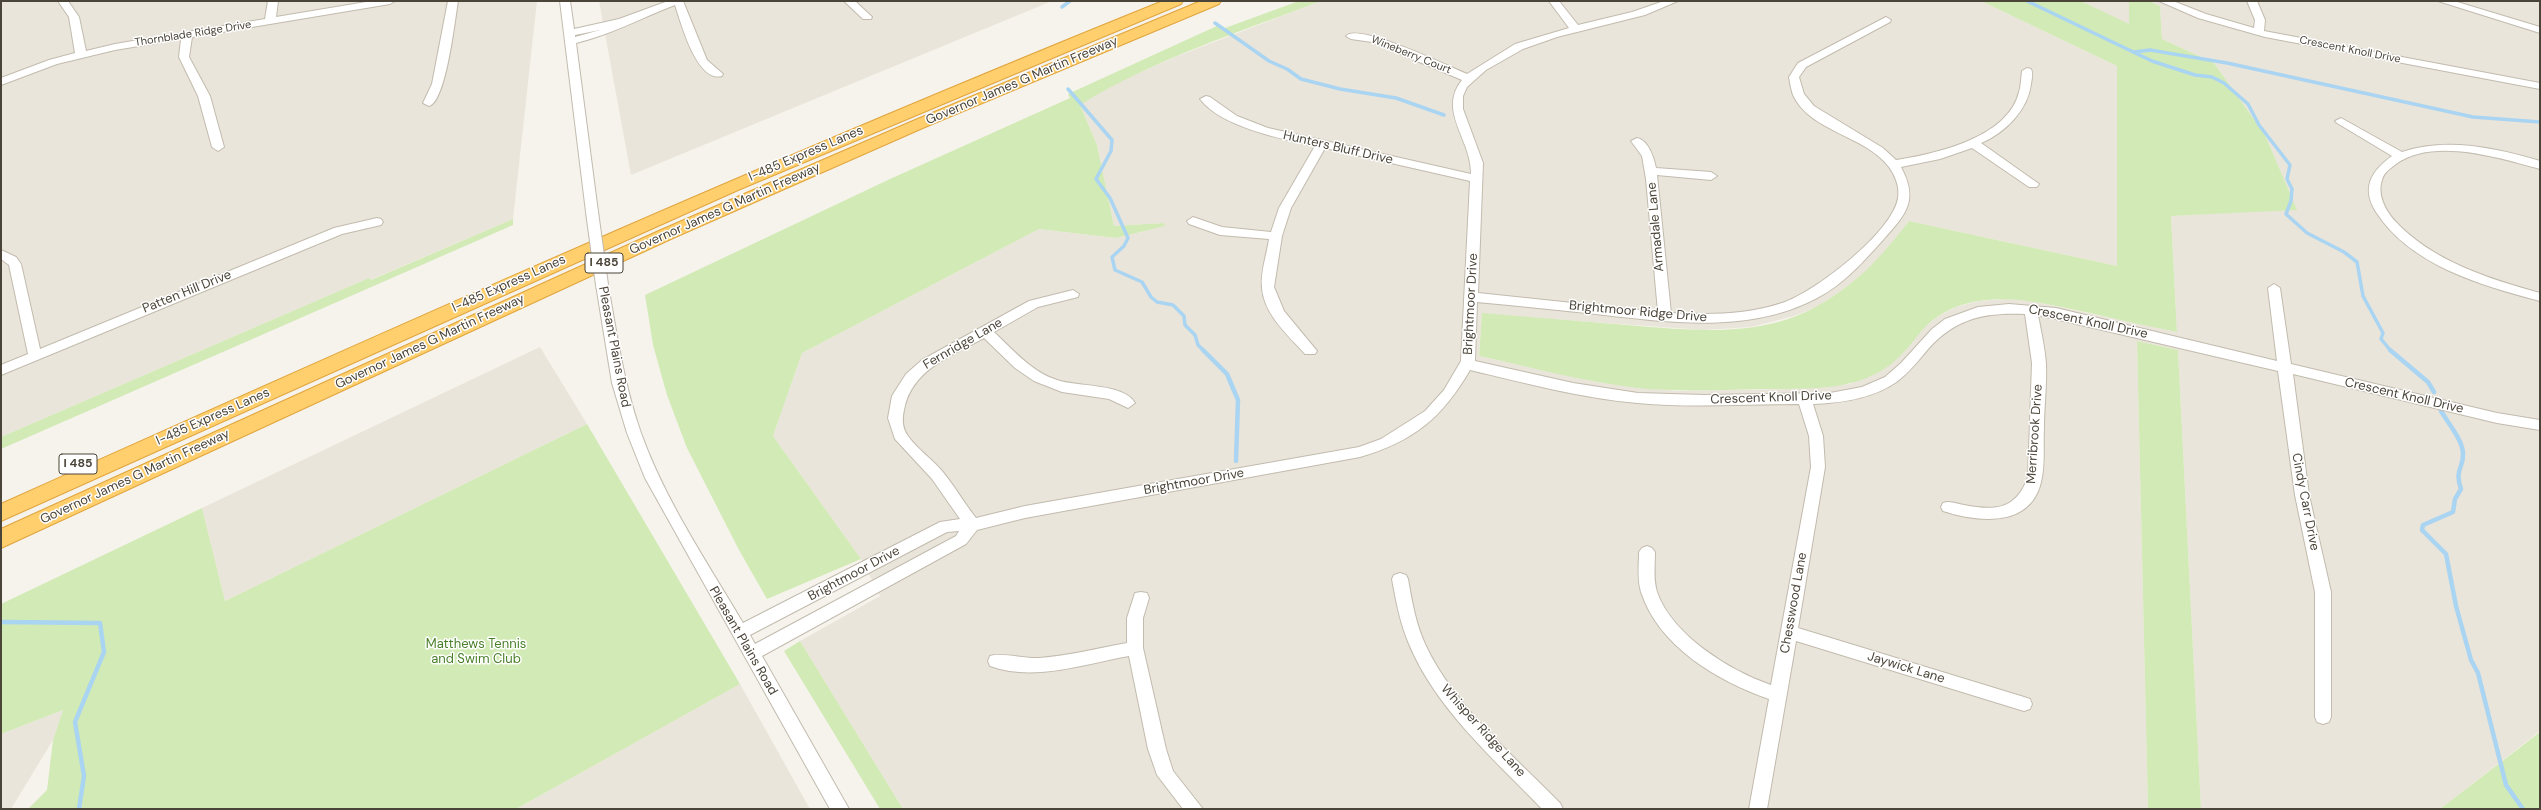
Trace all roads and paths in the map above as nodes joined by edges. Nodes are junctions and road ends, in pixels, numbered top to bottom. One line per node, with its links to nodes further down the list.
1 (63, 1): 26 (street)
2 (274, 1): 19 (street)
3 (390, 1): 19 (street, Thornblade Ridge Drive)
4 (453, 1): 33 (street)
5 (565, 1): 25 (street, Pleasant Plains Road)
6 (678, 1): 25 (street); 28 (street)
7 (849, 1): 17 (street)
8 (1151, 1): 67 (highway, Governor James G Martin Freeway / I 485)
9 (1176, 1): 70 (highway, I-485 Express Lanes / I 485)
10 (1193, 1): 53 (highway, I-485 Express Lanes / I 485)
11 (1214, 1): 48 (highway, Governor James G Martin Freeway / I 485)
12 (1554, 1): 20 (street)
13 (1673, 1): 20 (street, Brightmoor Drive)
14 (2164, 1): 22 (street, Crescent Knoll Drive)
15 (2252, 1): 22 (street)
16 (2443, 1): 21 (street)
17 (867, 17)
18 (1886, 20): 40 (street, Brightmoor Ridge Drive)
19 (270, 21): 23 (street, Thornblade Ridge Drive)
20 (1575, 28): 29 (street, Brightmoor Drive)
21 (2540, 30)
22 (2259, 32): 31 (street, Crescent Knoll Drive)
23 (187, 35): 26 (street, Thornblade Ridge Drive); 38 (street)
24 (1351, 36): 29 (street, Wineberry Court)
25 (570, 37): 78 (street, Pleasant Plains Road, bridge)
26 (81, 54): 30 (street, Thornblade Ridge Drive)
27 (2027, 71): 36 (street)
28 (718, 74)
29 (1469, 79): 44 (street, Brightmoor Drive)
30 (1, 82)
31 (2540, 86)
32 (1206, 100): 37 (street, Hunters Bluff Drive)
33 (429, 102)
34 (2341, 121): 39 (street)
35 (1637, 141): 42 (street, Armadale Lane)
36 (1972, 144): 40 (street); 45 (street)
37 (1320, 145): 44 (street, Hunters Bluff Drive); 49 (street)
38 (218, 147)
39 (2400, 156): 41 (street); 55 (street)
40 (1894, 164): 57 (street, Brightmoor Ridge Drive)
41 (2540, 164)
42 (1651, 171): 43 (street); 57 (street, Armadale Lane)
43 (1711, 176)
44 (1477, 178): 54 (street, Brightmoor Drive)
45 (2033, 184)
46 (1193, 221): 49 (street)
47 (377, 222): 60 (street, Patten Hill Drive)
48 (667, 234): 53 (highway); 73 (highway, Governor James G Martin Freeway / I 485)
49 (1276, 236): 59 (street)
50 (1, 254): 60 (street)
51 (2274, 288): 62 (street, Cindy Carr Drive)
52 (1073, 294): 58 (street, Fernridge Lane)
53 (507, 295): 72 (highway, I-485 Express Lanes / I 485)
54 (1471, 297): 57 (street, Brightmoor Ridge Drive); 61 (street, Brightmoor Drive)
55 (2540, 297)
56 (2031, 309): 62 (street, Crescent Knoll Drive); 64 (street, Crescent Knoll Drive); 69 (street, Merribrook Drive)
57 (1664, 316)
58 (985, 331): 65 (street); 71 (street, Fernridge Lane)
59 (1310, 351)
60 (35, 356): 63 (street, Patten Hill Drive)
61 (1467, 364): 64 (street, Crescent Knoll Drive); 71 (street, Brightmoor Drive)
62 (2284, 366): 66 (street, Crescent Knoll Drive); 84 (street, Cindy Carr Drive)
63 (1, 370)
64 (1804, 398): 77 (street, Chesswood Lane)
65 (1128, 403)
66 (2540, 425)
67 (154, 430): 68 (highway, Governor James G Martin Freeway / I 485); 70 (highway)
68 (1, 499)
69 (1948, 507)
70 (1, 513)
71 (972, 525): 78 (street, Brightmoor Drive); 80 (street, Brightmoor Drive)
72 (1, 526)
73 (1, 539)
74 (1647, 552): 82 (street)
75 (1400, 579): 87 (street, Whisper Ridge Lane)
76 (1142, 598): 79 (street)
77 (1788, 632): 82 (street, Chesswood Lane); 83 (street, Jaywick Lane)
78 (738, 633): 80 (street, Pleasant Plains Road)
79 (1135, 648): 81 (street); 85 (street)
80 (750, 654): 86 (street, Pleasant Plains Road)
81 (996, 661)
82 (1777, 694): 88 (street, Chesswood Lane)
83 (2024, 704)
84 (2323, 717)
85 (1187, 807)
86 (840, 809)
87 (1554, 809)
88 (1758, 809)

